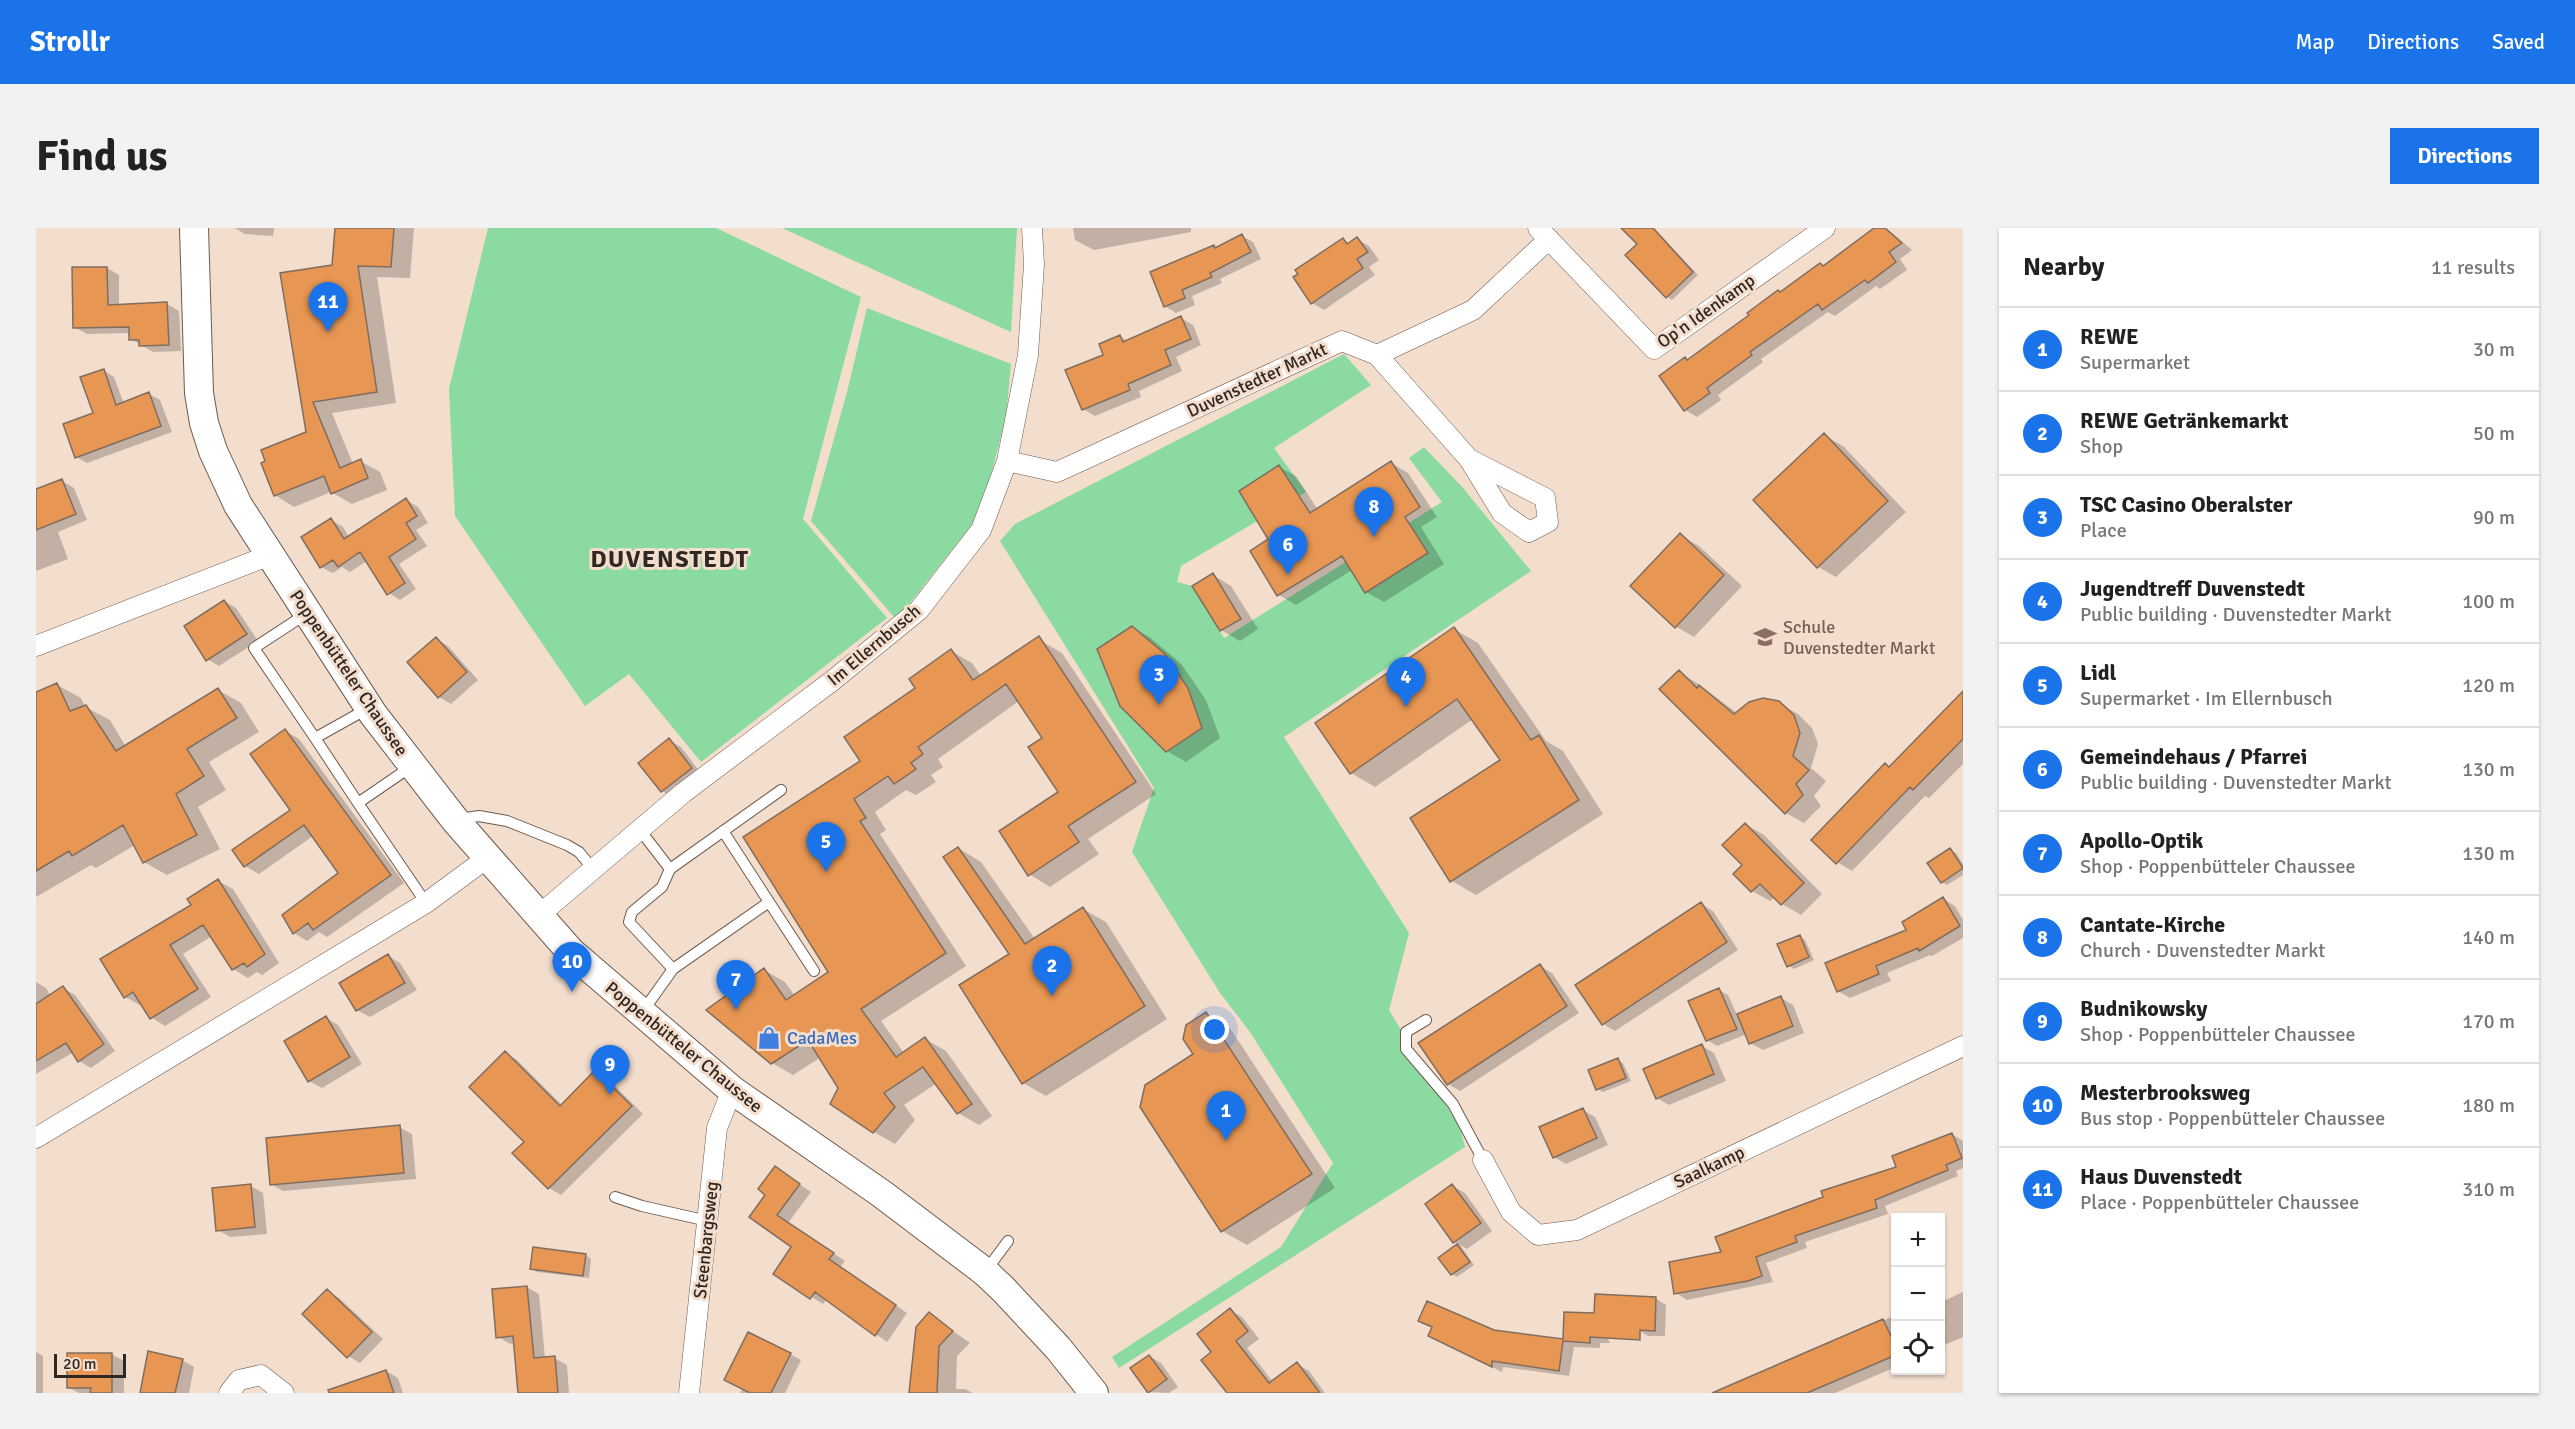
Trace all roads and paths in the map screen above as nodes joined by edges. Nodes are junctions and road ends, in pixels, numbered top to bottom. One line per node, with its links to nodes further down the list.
1 (194, 228): 8 (main road, Poppenbütteler Chaussee)
2 (1032, 228): 7 (street, Im Ellernbusch)
3 (1825, 228): 4 (street, Op'n Idenkamp)
4 (1543, 233): 5 (street, Op'n Idenkamp)
5 (1377, 355): 6 (street, Duvenstedter Markt); 7 (street, Duvenstedter Markt)
6 (1469, 459)
7 (1007, 461): 17 (street, Im Ellernbusch)
8 (270, 555): 9 (main road, Poppenbütteler Chaussee); 10 (street)
9 (307, 613): 11 (main road, Poppenbütteler Chaussee); 12 (lane)
10 (36, 646)
11 (369, 708): 12 (lane); 13 (main road, Poppenbütteler Chaussee)
12 (315, 738): 15 (lane)
13 (413, 766): 15 (lane); 16 (main road, Poppenbütteler Chaussee)
14 (781, 790): 18 (lane)
15 (358, 803): 23 (lane)
16 (455, 820): 19 (main road, Poppenbütteler Chaussee); 21 (lane)
17 (640, 830): 20 (lane); 21 (street, Im Ellernbusch)
18 (723, 831): 20 (lane); 22 (lane)
19 (488, 858): 23 (street); 24 (main road, Poppenbütteler Chaussee)
20 (670, 869): 25 (lane)
21 (594, 870): 24 (street, Im Ellernbusch)
22 (769, 902): 25 (lane); 26 (lane)
23 (426, 903): 31 (street)
24 (538, 916): 27 (main road, Poppenbütteler Chaussee)
25 (673, 969): 27 (lane)
26 (814, 971)
27 (641, 1014): 30 (main road, Poppenbütteler Chaussee)
28 (1426, 1020): 32 (lane)
29 (1963, 1046): 32 (street, Saalkamp)
30 (732, 1090): 34 (street, Steenbargsweg); 36 (main road, Poppenbütteler Chaussee)
31 (36, 1138)
32 (1483, 1160)
33 (615, 1197): 34 (lane)
34 (708, 1221): 39 (street, Steenbargsweg)
35 (1008, 1241): 36 (lane)
36 (984, 1272): 40 (main road, Poppenbütteler Chaussee)
37 (229, 1393): 38 (street)
38 (284, 1393)
39 (689, 1393)
40 (1094, 1393)

